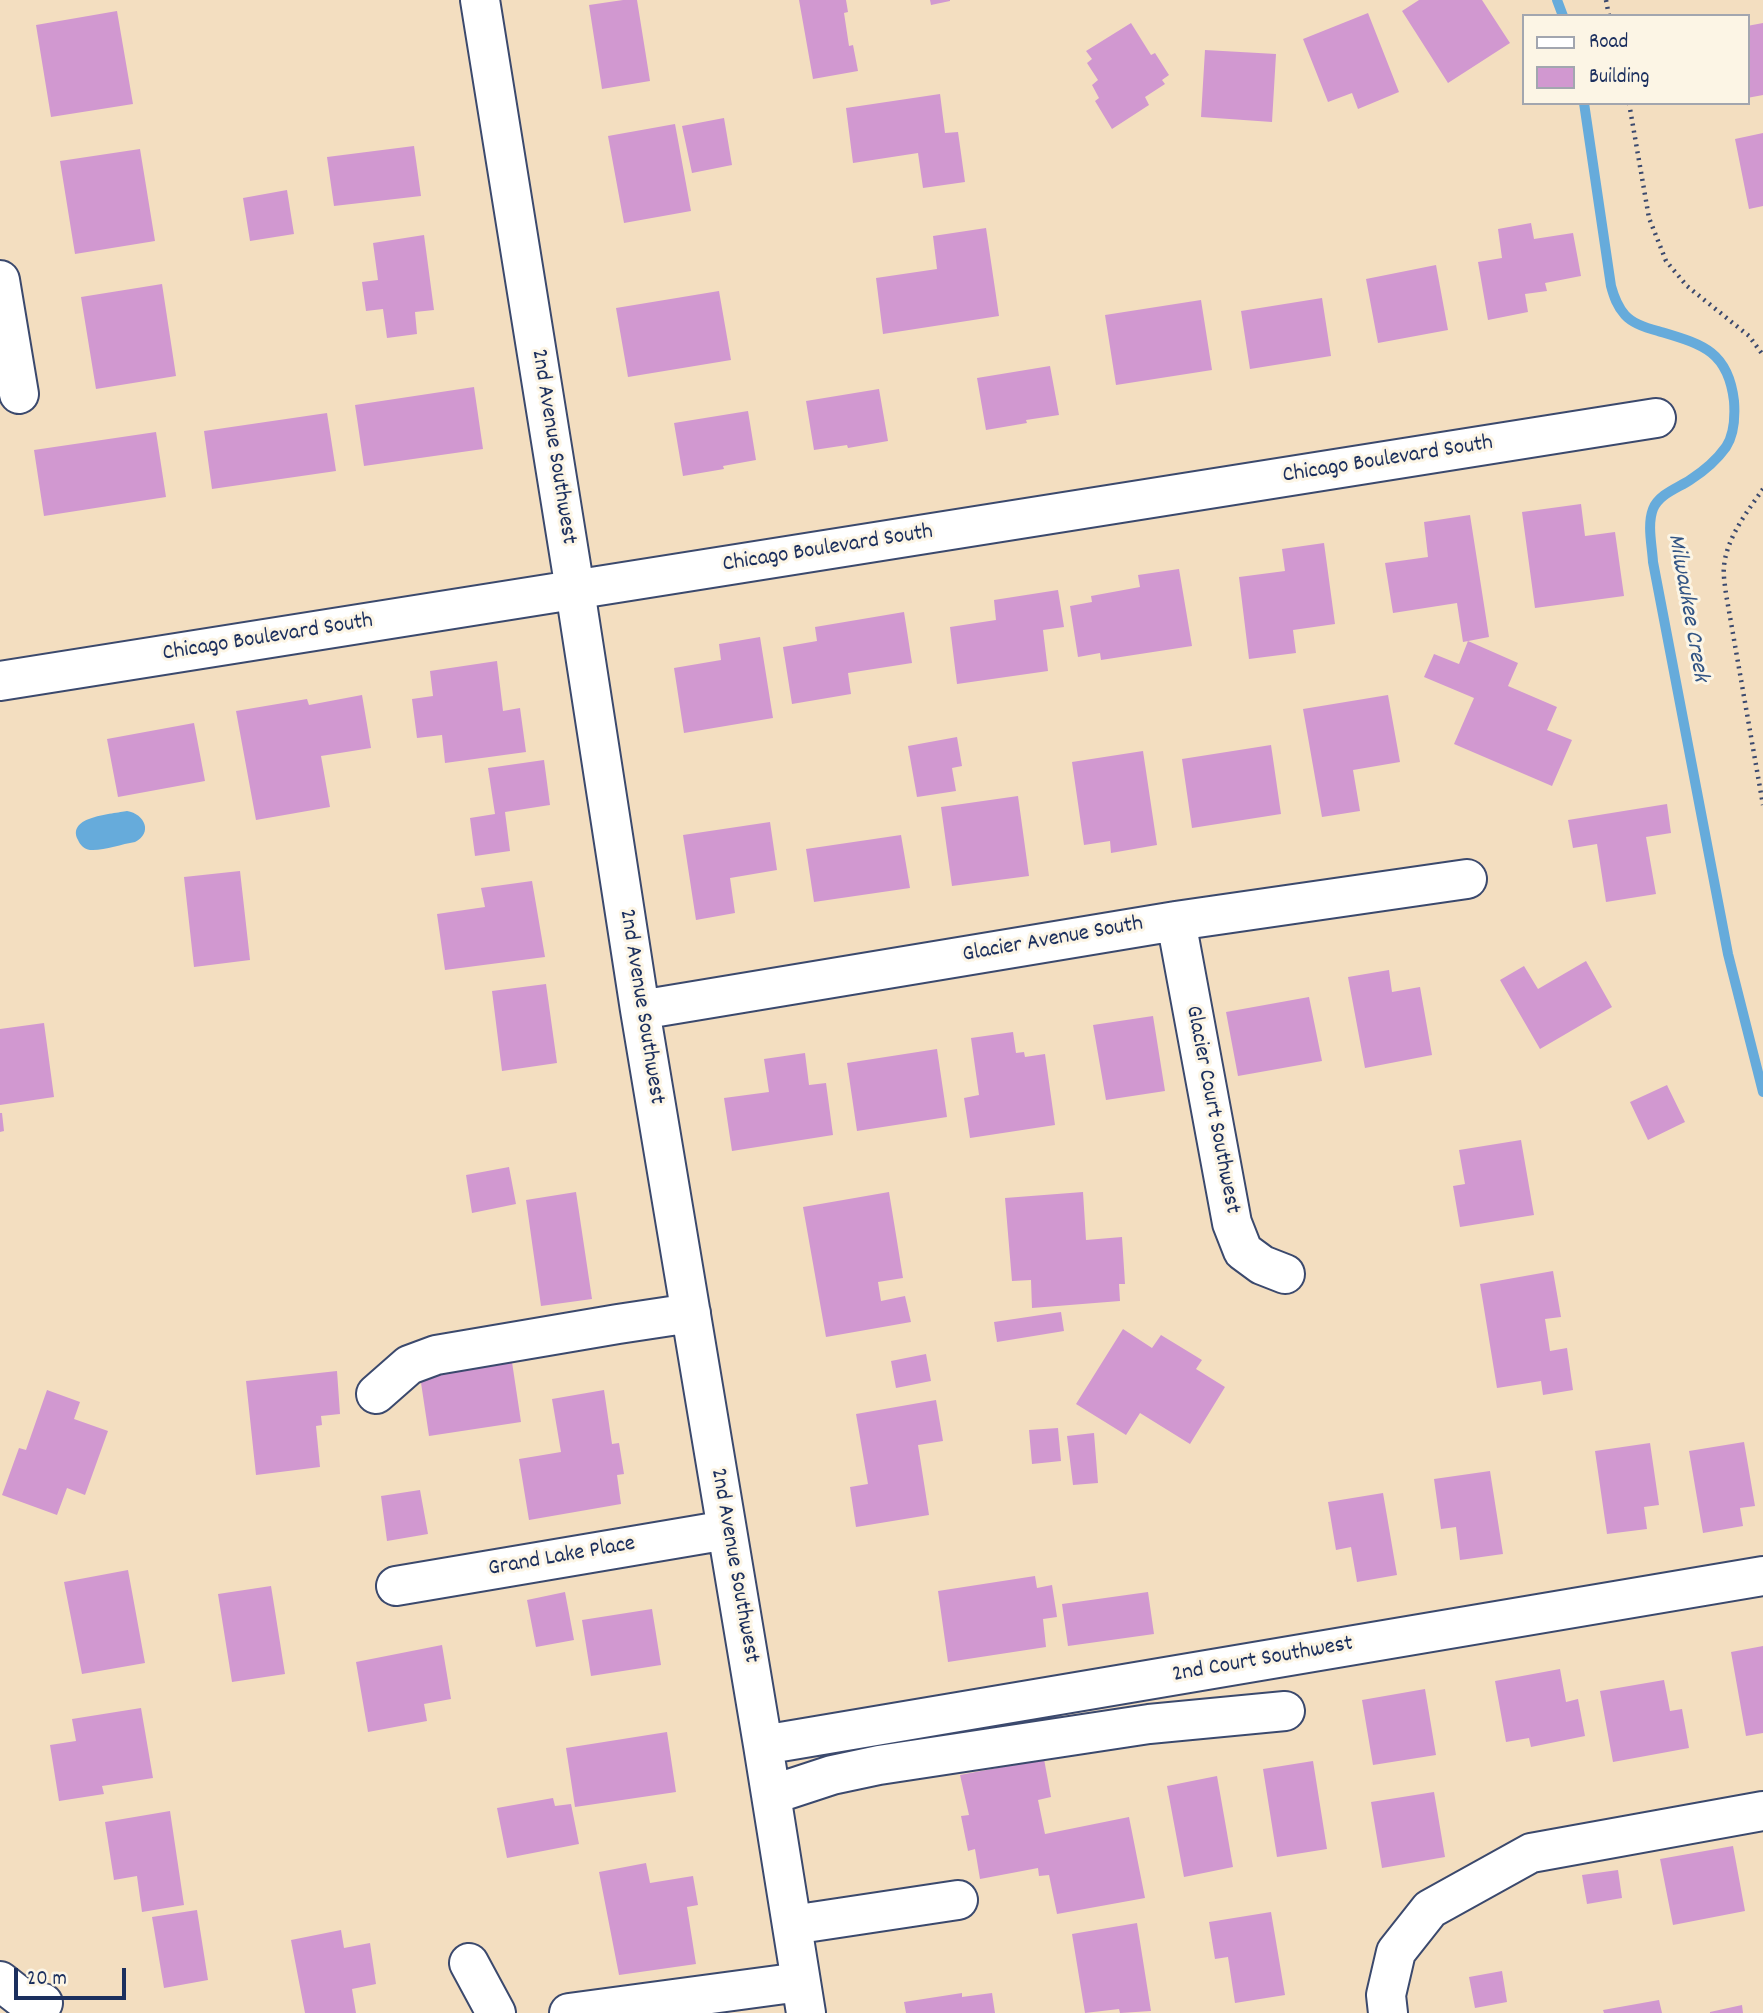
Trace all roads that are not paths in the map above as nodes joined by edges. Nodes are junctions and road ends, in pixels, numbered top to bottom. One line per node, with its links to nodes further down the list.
1 (480, 0): 5 (street, 2nd Avenue Southwest)
2 (0, 280): 3 (street)
3 (19, 394)
4 (1656, 418): 5 (street, Chicago Boulevard South)
5 (575, 590): 6 (street, Chicago Boulevard South); 9 (street, 2nd Avenue Southwest)
6 (0, 681)
7 (1467, 879): 8 (street, Glacier Avenue South)
8 (1176, 920): 9 (street, Glacier Avenue South); 10 (street, Glacier Court Southwest)
9 (640, 1010): 11 (street, 2nd Avenue Southwest)
10 (1285, 1273)
11 (691, 1313): 12 (street); 13 (street, 2nd Avenue Southwest)
12 (376, 1394)
13 (727, 1530): 15 (street, Grand Lake Place); 17 (street, 2nd Avenue Southwest)
14 (1763, 1576): 17 (street, 2nd Court Southwest)
15 (396, 1586)
16 (1284, 1711): 18 (street)
17 (763, 1745): 18 (street, 2nd Avenue Southwest)
18 (771, 1795): 21 (street, 2nd Avenue Southwest)
19 (1763, 1811): 28 (street)
20 (958, 1900): 21 (street)
21 (792, 1925): 24 (street, 2nd Avenue Southwest)
22 (469, 1963): 26 (street)
23 (0, 1981): 25 (street)
24 (803, 1998): 27 (street)
25 (43, 2003)
26 (496, 2013)
27 (569, 2013)
28 (1388, 2013)

